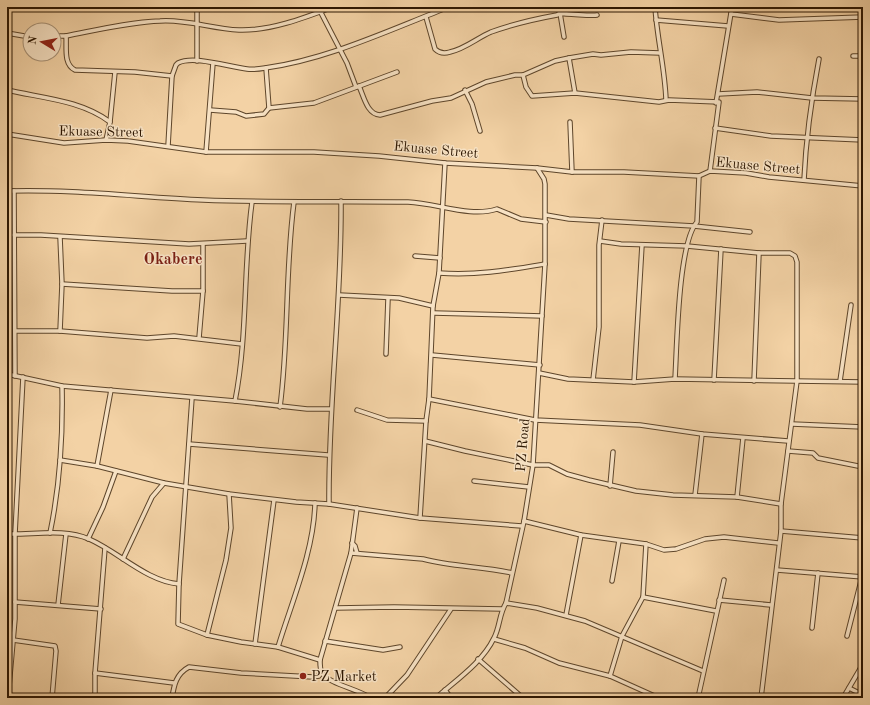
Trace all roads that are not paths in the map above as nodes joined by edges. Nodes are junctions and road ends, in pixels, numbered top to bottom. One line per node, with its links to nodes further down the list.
1 (197, 7): 15 (street)
2 (318, 7): 8 (street)
3 (333, 7): 8 (street)
4 (449, 7): 12 (street)
5 (561, 7): 9 (street)
6 (655, 7): 14 (street)
7 (732, 7): 10 (street)
8 (320, 12): 15 (street); 22 (street)
9 (560, 13): 11 (street); 12 (street); 21 (street)
10 (731, 14): 13 (street); 16 (street)
11 (597, 15)
12 (426, 17): 22 (street)
13 (863, 17)
14 (656, 20): 16 (street); 23 (street)
15 (197, 22): 20 (street); 28 (street)
16 (728, 26): 39 (street)
17 (7, 33): 18 (street)
18 (22, 36)
19 (62, 36): 20 (street)
20 (66, 36): 31 (street)
21 (564, 37)
22 (340, 49): 30 (street); 35 (street)
23 (660, 53): 26 (street); 42 (street)
24 (853, 56): 25 (street)
25 (863, 56)
26 (569, 58): 33 (street); 38 (street)
27 (819, 59): 40 (street)
28 (197, 61): 29 (street); 34 (street)
29 (213, 64): 30 (street); 45 (street)
30 (266, 68): 44 (street)
31 (115, 72): 34 (street); 46 (street)
32 (397, 72): 35 (street)
33 (523, 75): 37 (street); 38 (street)
34 (172, 76): 54 (street)
35 (358, 86): 37 (street); 44 (street)
36 (7, 90): 46 (street)
37 (465, 90): 49 (street)
38 (575, 93): 42 (street)
39 (718, 94): 40 (street); 43 (street)
40 (812, 98): 41 (street); 51 (street)
41 (863, 99)
42 (666, 100): 43 (street)
43 (716, 103): 48 (street)
44 (269, 108): 45 (street)
45 (210, 110): 55 (street)
46 (110, 122): 52 (street)
47 (570, 122): 59 (street)
48 (715, 128): 51 (street); 58 (street)
49 (480, 131)
50 (7, 134): 52 (street, Ekuase Street)
51 (806, 136): 53 (street); 61 (street)
52 (106, 140): 54 (street, Ekuase Street)
53 (863, 140)
54 (168, 146): 55 (street, Ekuase Street)
55 (206, 152): 56 (street, Ekuase Street)
56 (445, 163): 57 (street, Ekuase Street); 68 (street)
57 (537, 168): 59 (street, Ekuase Street); 69 (street, PZ Road)
58 (710, 171): 60 (street, Ekuase Street); 61 (street, Ekuase Street)
59 (572, 172): 60 (street, Ekuase Street)
60 (699, 176): 72 (street)
61 (804, 180): 62 (street, Ekuase Street)
62 (863, 186)
63 (7, 191): 64 (street)
64 (14, 191): 66 (street); 74 (street)
65 (341, 201): 67 (street); 68 (street); 89 (street)
66 (252, 202): 67 (street); 76 (street)
67 (294, 202): 119 (street)
68 (441, 207): 71 (street); 84 (street)
69 (546, 215): 70 (street); 71 (street, PZ Road)
70 (602, 220): 72 (street); 77 (street)
71 (546, 222): 85 (street, PZ Road)
72 (694, 226): 73 (street); 80 (street)
73 (750, 232)
74 (14, 235): 75 (street); 95 (street)
75 (60, 237): 78 (street); 87 (street)
76 (247, 241): 78 (street); 98 (street)
77 (600, 241): 79 (street); 106 (street)
78 (202, 244): 88 (street)
79 (642, 245): 80 (street); 112 (street)
80 (687, 246): 81 (street); 107 (street)
81 (721, 249): 82 (street); 108 (street)
82 (760, 253): 110 (street); 111 (street)
83 (414, 256): 84 (street)
84 (440, 258): 86 (street)
85 (545, 264): 86 (street); 94 (street, PZ Road)
86 (439, 273): 92 (street)
87 (62, 284): 88 (street); 96 (street)
88 (203, 291): 97 (street)
89 (339, 295): 90 (street); 120 (street)
90 (388, 298): 92 (street); 99 (street)
91 (851, 305): 109 (street)
92 (433, 306): 93 (street)
93 (434, 313): 94 (street); 100 (street)
94 (542, 316): 101 (street, PZ Road)
95 (16, 330): 96 (street); 104 (street)
96 (60, 331): 97 (street)
97 (199, 338): 98 (street)
98 (242, 344): 118 (street)
99 (386, 354)
100 (432, 355): 101 (street); 117 (street)
101 (540, 364): 102 (street, PZ Road)
102 (539, 373): 106 (street); 122 (street, PZ Road)
103 (7, 374): 104 (street)
104 (15, 376): 105 (street)
105 (24, 377): 114 (street); 158 (street)
106 (593, 380): 112 (street)
107 (675, 380): 108 (street); 112 (street)
108 (714, 380): 110 (street)
109 (840, 380): 111 (street); 113 (street)
110 (754, 381): 111 (street)
111 (797, 381): 124 (street)
112 (634, 382)
113 (863, 382)
114 (62, 386): 115 (street); 134 (street)
115 (111, 390): 116 (street); 136 (street)
116 (192, 398): 118 (street); 130 (street)
117 (429, 399): 122 (street); 123 (street)
118 (235, 401): 119 (street)
119 (280, 406): 120 (street)
120 (331, 409): 133 (street)
121 (357, 410): 123 (street)
122 (535, 420): 126 (street); 135 (street, PZ Road)
123 (426, 421): 128 (street)
124 (792, 424): 125 (street); 129 (street)
125 (863, 427)
126 (702, 434): 127 (street); 145 (street)
127 (743, 438): 129 (street); 146 (street)
128 (425, 441): 135 (street); 152 (street)
129 (788, 442): 131 (street)
130 (189, 444): 133 (street); 142 (street)
131 (788, 451): 137 (street); 150 (street)
132 (613, 452): 141 (street)
133 (328, 455): 149 (street)
134 (60, 460): 136 (street); 156 (street)
135 (533, 465): 141 (street); 143 (street, PZ Road)
136 (97, 466): 138 (street)
137 (863, 467)
138 (116, 470): 140 (street); 162 (street)
139 (474, 480): 143 (street)
140 (164, 483): 142 (street); 170 (street)
141 (610, 486): 145 (street)
142 (186, 487): 144 (street); 177 (street)
143 (529, 487): 153 (street, PZ Road)
144 (229, 494): 147 (street); 191 (street)
145 (695, 495): 146 (street)
146 (737, 497): 150 (street)
147 (274, 500): 148 (street); 197 (street)
148 (315, 503): 149 (street); 198 (street)
149 (329, 504): 151 (street)
150 (780, 504): 155 (street)
151 (357, 508): 152 (street); 164 (street)
152 (420, 518): 154 (street)
153 (524, 521): 154 (street, PZ Road); 160 (street)
154 (522, 526): 172 (street, PZ Road)
155 (781, 531): 161 (street); 165 (street)
156 (50, 533): 158 (street); 159 (street)
157 (7, 534): 158 (street)
158 (16, 534): 180 (street)
159 (66, 534): 162 (street); 182 (street)
160 (581, 535): 163 (street); 189 (street)
161 (863, 538)
162 (88, 539): 167 (street)
163 (619, 541): 166 (street); 176 (street)
164 (352, 543): 168 (street); 169 (street)
165 (778, 543): 166 (street); 171 (street)
166 (646, 544): 178 (street)
167 (105, 548): 170 (street); 186 (street)
168 (350, 553): 169 (street); 184 (street)
169 (357, 553): 172 (street)
170 (123, 559): 177 (street)
171 (777, 570): 173 (street); 183 (street)
172 (512, 573): 181 (street, PZ Road)
173 (818, 573): 174 (street); 190 (street)
174 (863, 577): 193 (street)
175 (724, 580): 179 (street)
176 (612, 581)
177 (179, 584): 191 (street)
178 (643, 597): 188 (street); 192 (street)
179 (720, 600): 183 (street); 188 (street)
180 (15, 602): 182 (street); 195 (street)
181 (506, 604): 187 (street, PZ Road); 189 (street)
182 (58, 605): 186 (street)
183 (771, 605): 222 (street)
184 (336, 608): 185 (street); 196 (street)
185 (451, 608): 187 (street); 216 (street)
186 (101, 609): 205 (street)
187 (502, 609): 194 (street, PZ Road)
188 (716, 611): 203 (street)
189 (566, 615): 192 (street)
190 (812, 628)
191 (207, 635): 197 (street)
192 (622, 636): 203 (street); 206 (street)
193 (847, 636)
194 (494, 639): 200 (street, PZ Road); 206 (street)
195 (13, 640): 211 (street); 212 (street)
196 (325, 641): 199 (street); 201 (street)
197 (255, 644): 198 (street)
198 (278, 647): 201 (street)
199 (400, 647)
200 (478, 659): 209 (street, PZ Road); 219 (street)
201 (320, 660): 204 (street)
202 (863, 664): 208 (street)
203 (703, 671): 221 (street)
204 (321, 672): 207 (street); 215 (street)
205 (95, 674): 207 (street); 213 (street)
206 (610, 676): 220 (street)
207 (174, 683): 214 (street)
208 (849, 688): 210 (street); 223 (street)
209 (446, 690): 217 (street, PZ Road); 218 (street)
210 (863, 695)
211 (8, 698)
212 (52, 698)
213 (95, 698)
214 (172, 698)
215 (371, 698)
216 (385, 698)
217 (436, 698)
218 (451, 698)
219 (523, 698)
220 (659, 698)
221 (698, 698)
222 (761, 698)
223 (843, 698)

